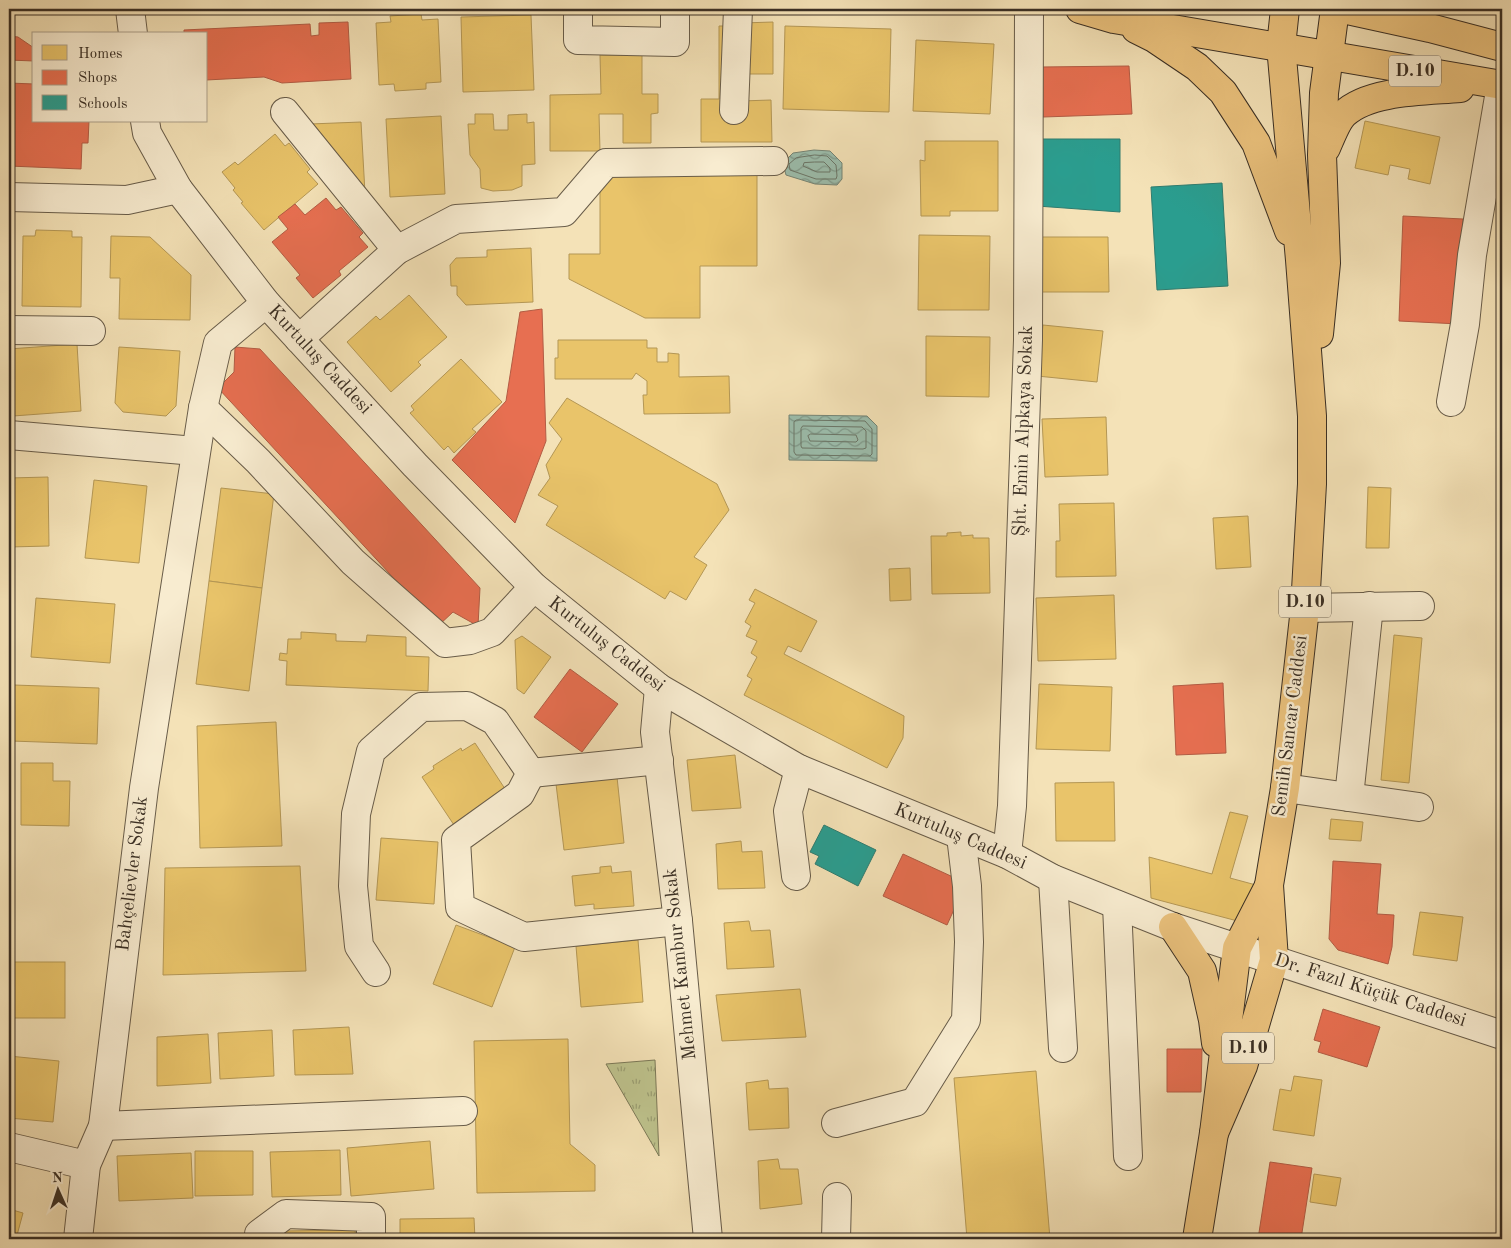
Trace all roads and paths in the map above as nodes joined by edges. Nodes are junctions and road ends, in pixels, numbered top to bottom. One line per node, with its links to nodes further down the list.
1 (130, 9): 13 (street)
2 (578, 9): 3 (street)
3 (676, 9)
4 (738, 9): 18 (street)
5 (1029, 9): 48 (street, Şht. Emin Alpkaya Sokak)
6 (1080, 9): 11 (main road)
7 (1285, 9): 14 (main road, D.10)
8 (1335, 9): 16 (main road)
9 (1343, 9): 12 (main road, D.10)
10 (1409, 9): 12 (main road)
11 (1114, 19): 14 (main road); 26 (main road)
12 (1430, 28): 15 (main road, D.10)
13 (132, 32)
14 (1281, 46): 16 (main road); 26 (main road, D.10)
15 (1502, 47)
16 (1328, 55): 17 (main road, D.10); 21 (main road, D.10)
17 (1502, 85): 21 (main road); 31 (street)
18 (734, 110)
19 (285, 112): 25 (street)
20 (145, 122): 23 (street, Kurtuluş Caddesi)
21 (1322, 155): 33 (main road, D.10)
22 (774, 160): 25 (street)
23 (178, 189): 24 (street); 27 (street, Kurtuluş Caddesi)
24 (9, 197)
25 (397, 250): 30 (street)
26 (1300, 260): 33 (main road, D.10)
27 (266, 303): 30 (street, Kurtuluş Caddesi); 32 (street, Bahçelievler Sokak)
28 (9, 330): 29 (street)
29 (91, 332)
30 (299, 338): 36 (street, Kurtuluş Caddesi)
31 (1451, 402)
32 (203, 408): 35 (street, Bahçelievler Sokak); 36 (street)
33 (1312, 416): 39 (main road, Semih Sancar Caddesi / D.10)
34 (9, 435): 35 (street)
35 (195, 451): 63 (street, Bahçelievler Sokak)
36 (534, 587): 40 (street, Kurtuluş Caddesi)
37 (1369, 606): 38 (street); 39 (street); 45 (street)
38 (1420, 606)
39 (1305, 608): 44 (main road, Semih Sancar Caddesi / D.10)
40 (659, 688): 41 (street, Mehmet Kambur Sokak); 42 (street, Kurtuluş Caddesi)
41 (659, 760): 43 (street); 53 (street, Mehmet Kambur Sokak)
42 (799, 769): 47 (street, Kurtuluş Caddesi); 49 (street)
43 (531, 773): 53 (street); 57 (street)
44 (1285, 788): 45 (street); 51 (main road, Semih Sancar Caddesi / D.10)
45 (1349, 797): 46 (street)
46 (1419, 807)
47 (962, 836): 48 (street, Kurtuluş Caddesi); 62 (street)
48 (1007, 854): 50 (street, Kurtuluş Caddesi)
49 (796, 876)
50 (1053, 879): 52 (street, Kurtuluş Caddesi); 59 (street)
51 (1269, 885): 55 (main road, Semih Sancar Caddesi / D.10); 56 (main road, Semih Sancar Caddesi / D.10)
52 (1117, 905): 54 (street, Kurtuluş Caddesi); 66 (street)
53 (678, 921): 72 (street, Mehmet Kambur Sokak)
54 (1174, 927): 55 (street, Kurtuluş Caddesi); 60 (main road)
55 (1237, 948): 56 (street, Dr. Fazıl Küçük Caddesi); 60 (main road, Semih Sancar Caddesi / D.10)
56 (1274, 960): 58 (street, Dr. Fazıl Küçük Caddesi); 64 (main road, Semih Sancar Caddesi / D.10)
57 (376, 972)
58 (1502, 1035)
59 (1064, 1048)
60 (1220, 1082): 64 (main road, Semih Sancar Caddesi / D.10)
61 (463, 1111): 63 (street)
62 (836, 1123)
63 (103, 1126): 67 (street, Bahçelievler Sokak)
64 (1214, 1133): 74 (main road, Semih Sancar Caddesi / D.10)
65 (9, 1147): 67 (street)
66 (1128, 1156)
67 (86, 1165): 69 (street, Bahçelievler Sokak)
68 (837, 1197): 73 (street)
69 (78, 1239)
70 (258, 1239): 71 (street)
71 (371, 1239)
72 (708, 1239)
73 (836, 1239)
74 (1197, 1239)

